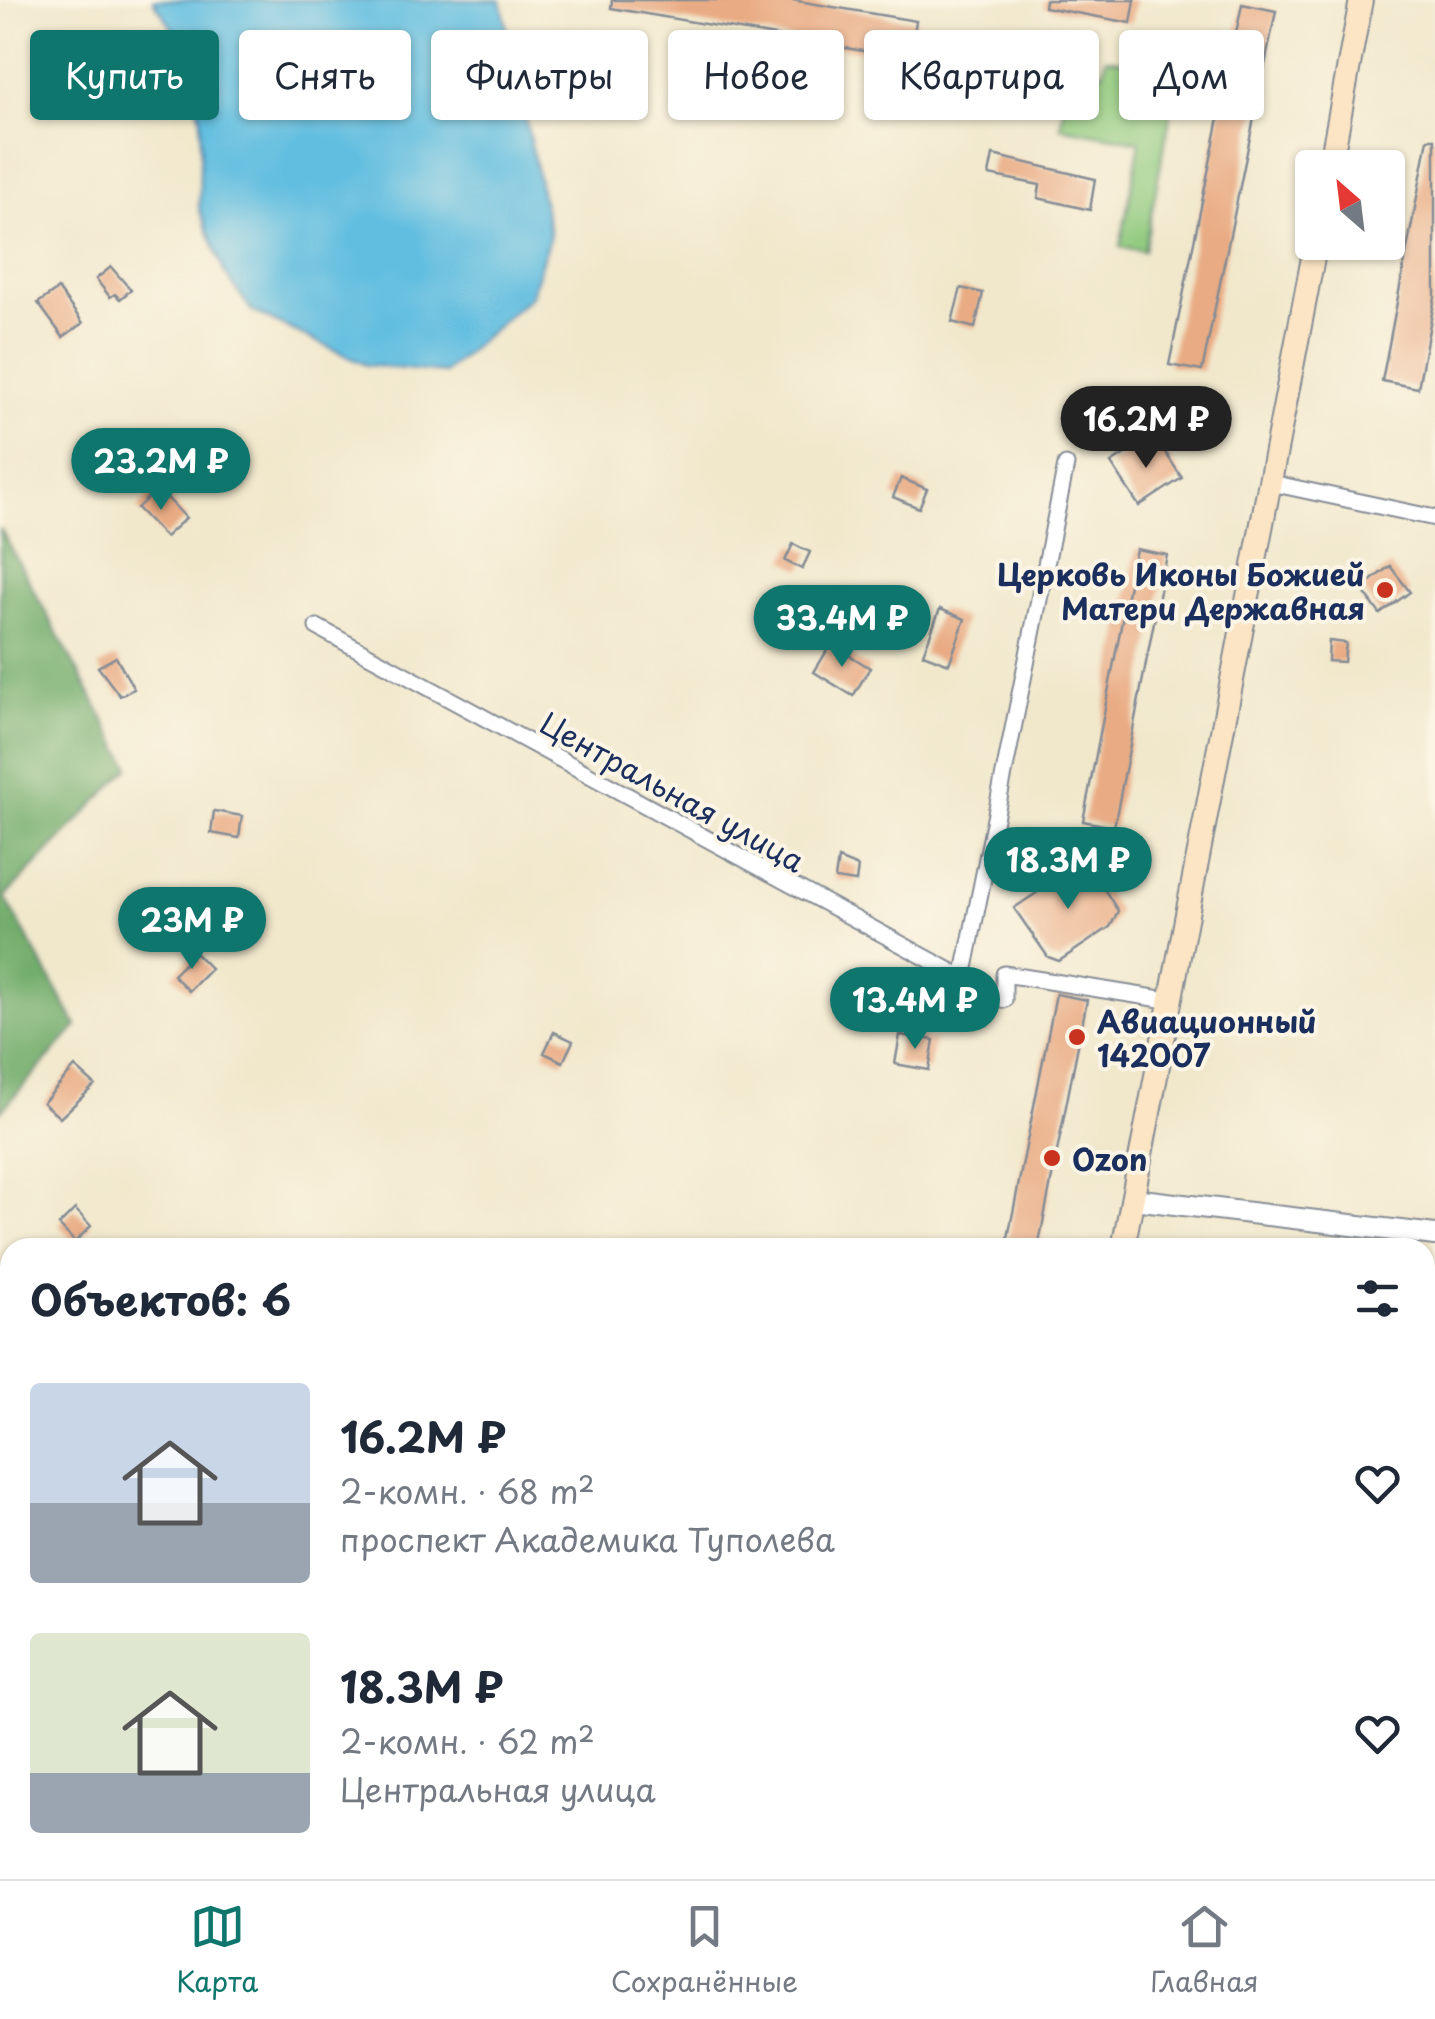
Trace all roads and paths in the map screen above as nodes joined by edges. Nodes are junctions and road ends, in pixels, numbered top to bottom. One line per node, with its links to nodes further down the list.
1 (1361, 0): 2 (main road)
2 (1333, 150)
3 (1313, 260): 5 (main road)
4 (1066, 465): 8 (street)
5 (1271, 483): 6 (street); 9 (main road)
6 (1435, 518)
7 (317, 627): 8 (street, Центральная улица)
8 (963, 978): 9 (street, Центральная улица)
9 (1167, 1000): 10 (main road)
10 (1133, 1199): 11 (street); 12 (main road)
11 (1435, 1235)
12 (1125, 1238)

